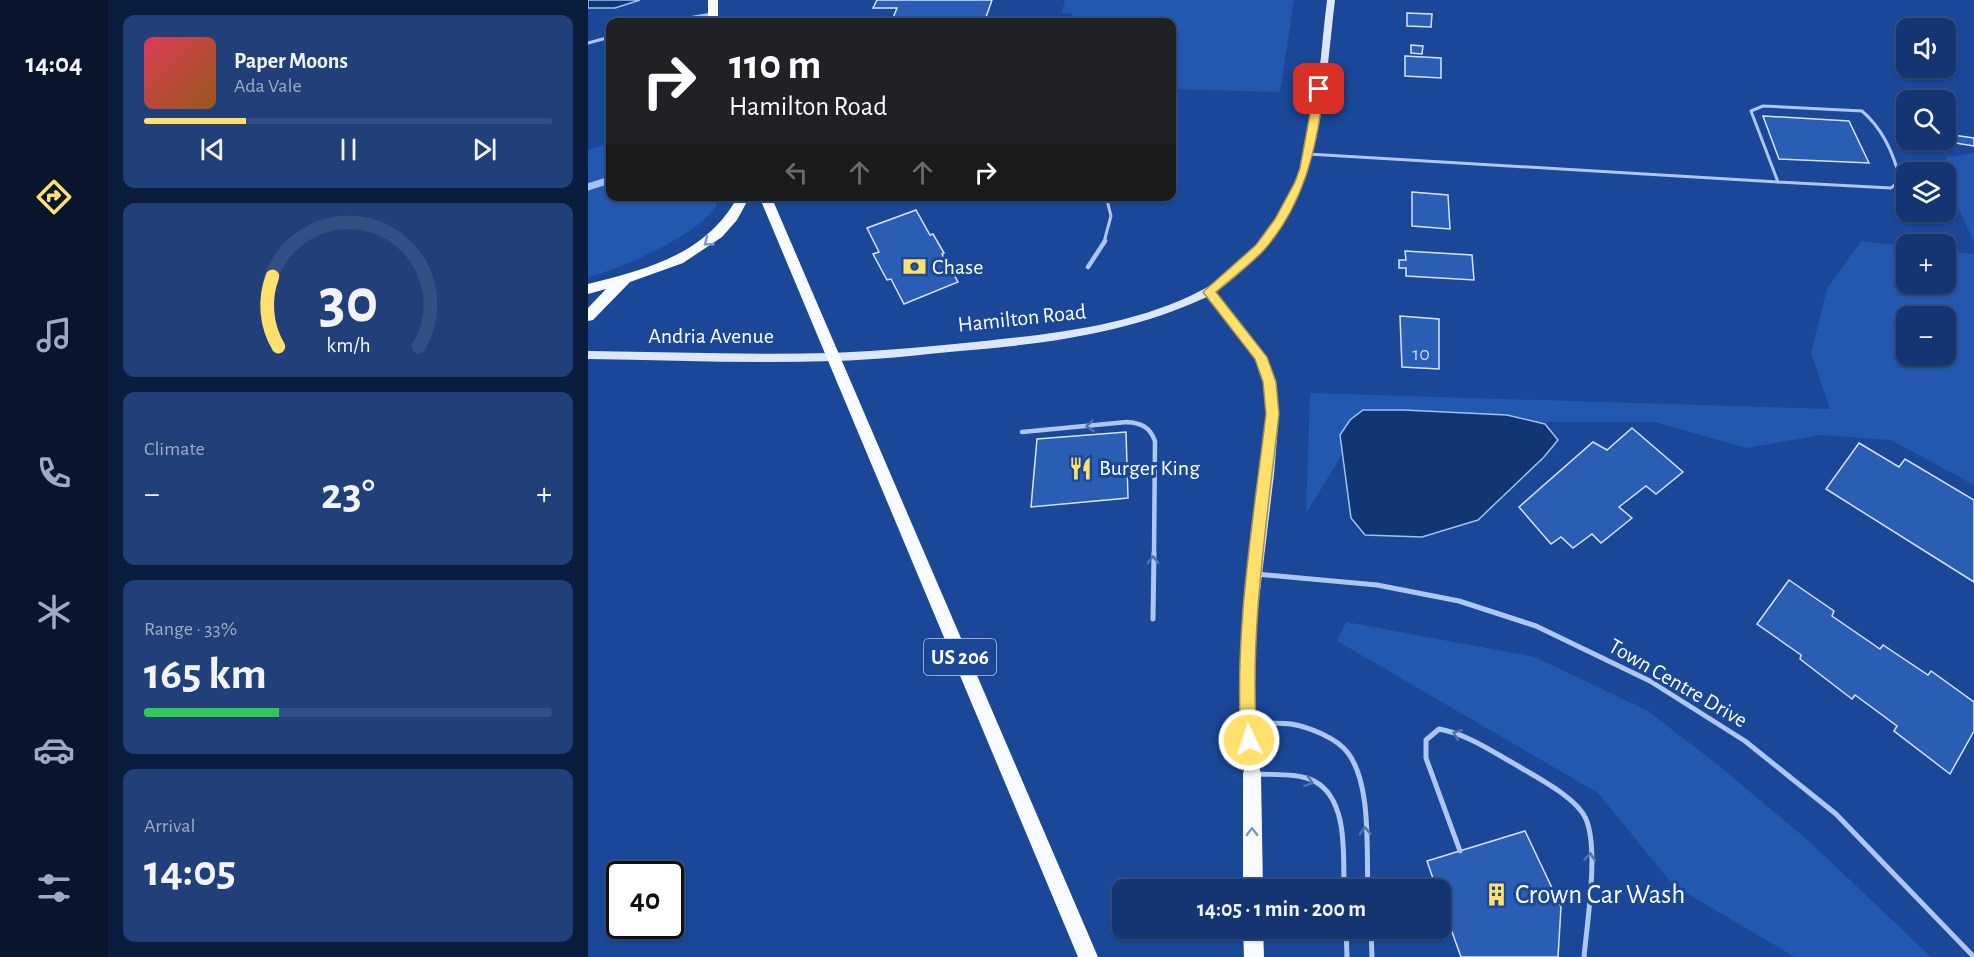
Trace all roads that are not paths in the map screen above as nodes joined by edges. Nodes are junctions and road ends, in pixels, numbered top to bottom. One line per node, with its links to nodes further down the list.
1 (713, 0): 3 (main road)
2 (1331, 0): 6 (street, Hamilton Road)
3 (712, 18)
4 (606, 38): 5 (lane)
5 (588, 43)
6 (1308, 154): 7 (lane); 14 (street, Hamilton Road)
7 (1778, 182): 7 (lane)
8 (742, 201): 12 (main road, one-way to 12)
9 (767, 201): 17 (main road, US 206)
10 (1109, 201): 11 (lane)
11 (1088, 267)
12 (629, 279): 13 (main road); 15 (main road)
13 (588, 289)
14 (1209, 292): 17 (street, Hamilton Road); 19 (street)
15 (588, 316)
16 (588, 355): 17 (street, Andria Avenue)
17 (834, 357): 30 (main road, US 206)
18 (1022, 432): 20 (lane, one-way to 18)
19 (1255, 574): 21 (street); 35 (lane, Town Centre Drive)
20 (1153, 619)
21 (1248, 724): 22 (street); 26 (lane, one-way to 21)
22 (1252, 774): 24 (main road, one-way to 22); 25 (lane, one-way to 25)
23 (1460, 851): 34 (lane, one-way to 23)
24 (1253, 879)
25 (1343, 879)
26 (1367, 879)
27 (1253, 939): 31 (main road)
28 (1346, 939): 32 (lane)
29 (1371, 939): 33 (lane)
30 (1088, 957)
31 (1254, 957)
32 (1347, 957)
33 (1372, 957)
34 (1584, 957)
35 (1974, 957)

